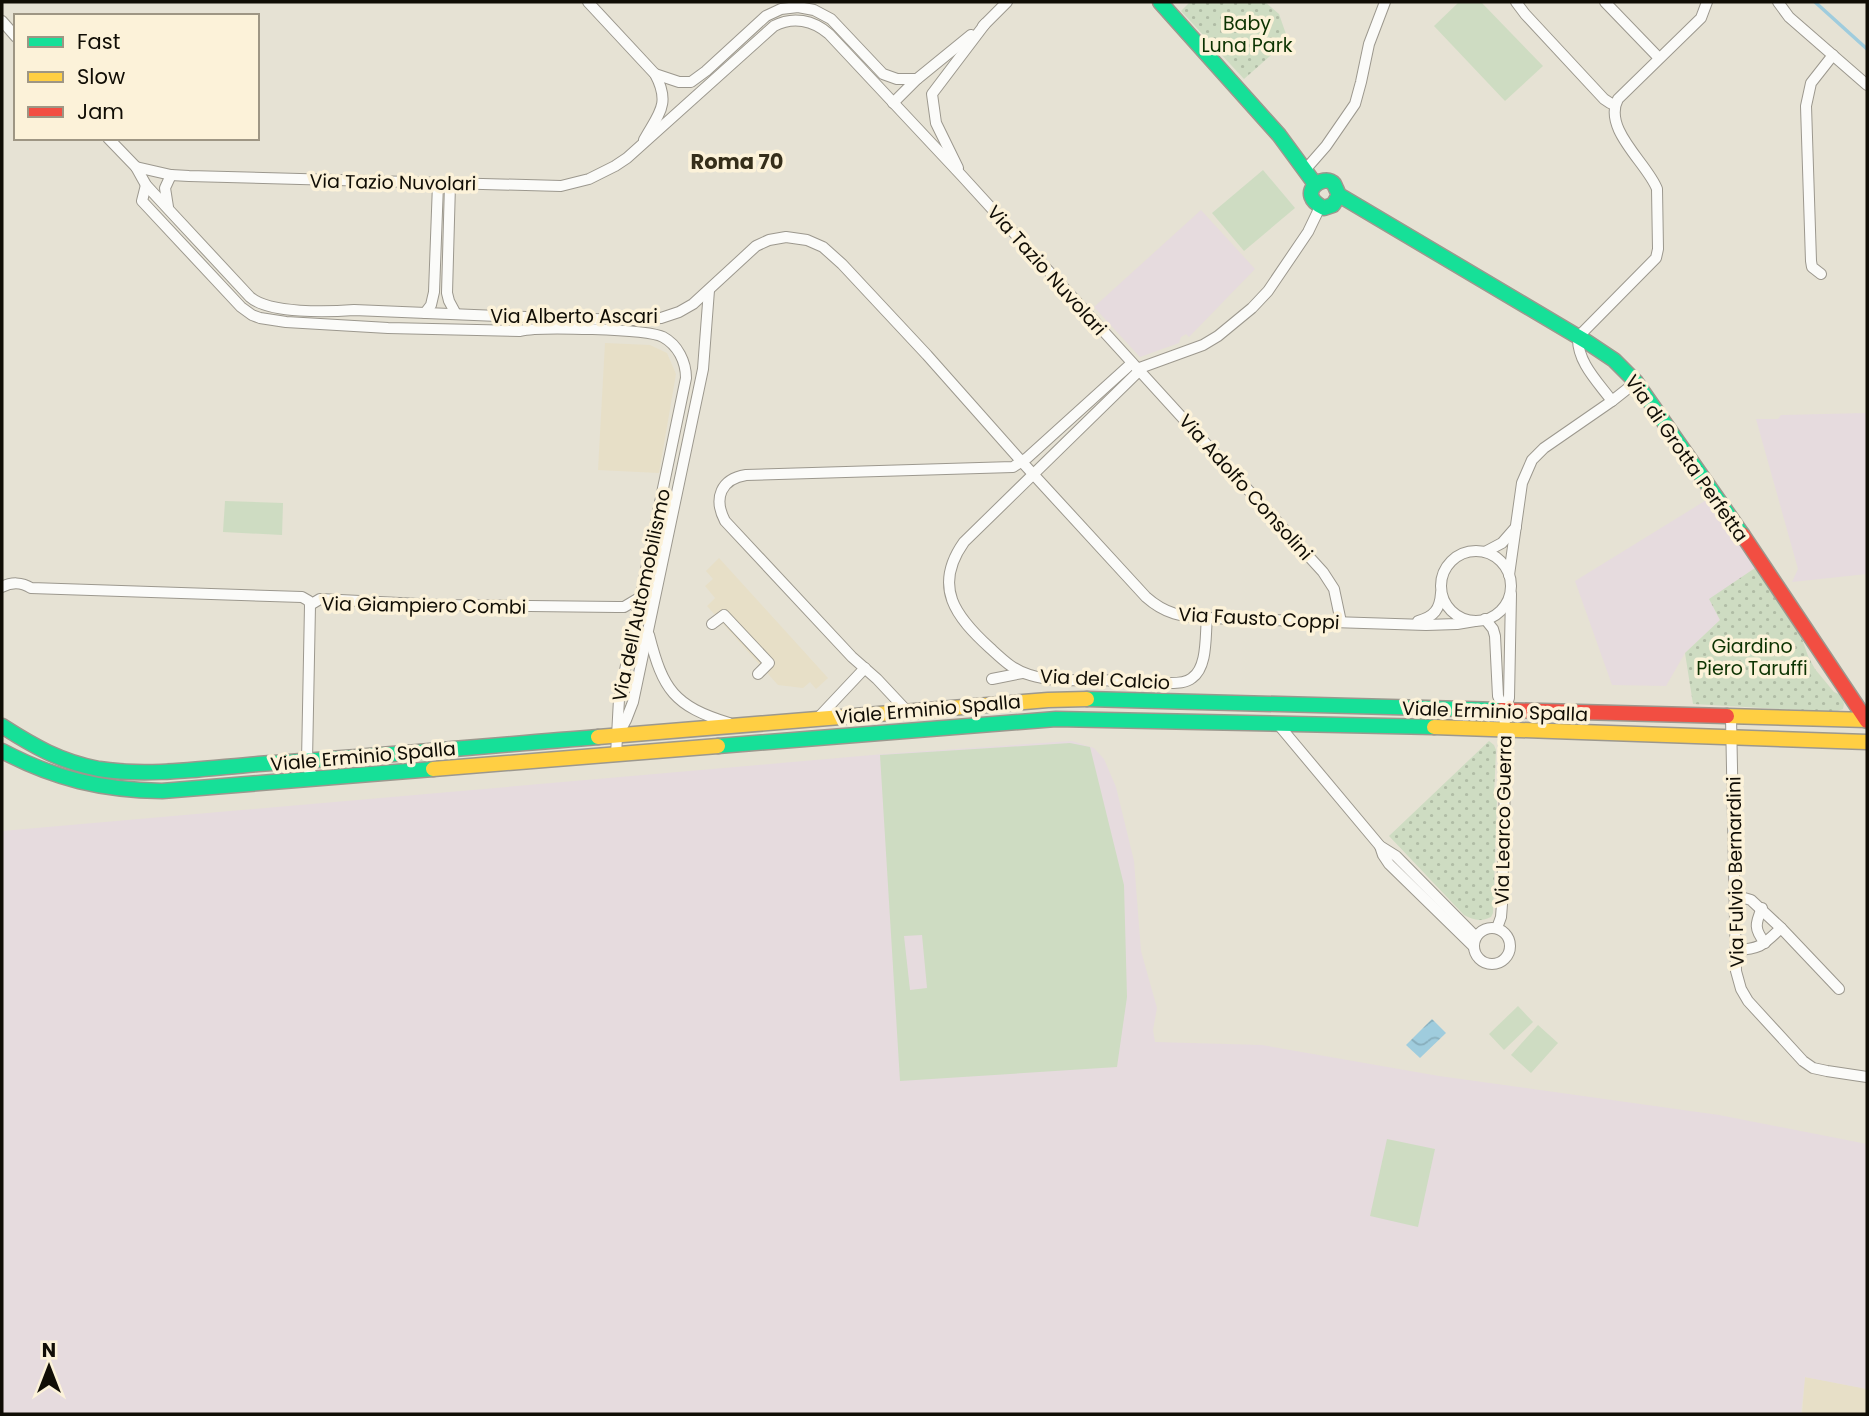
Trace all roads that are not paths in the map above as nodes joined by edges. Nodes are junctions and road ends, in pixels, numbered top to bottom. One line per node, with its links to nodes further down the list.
1 (588, 2): 15 (street)
2 (1007, 2): 10 (street)
3 (1160, 2): 25 (main road)
4 (1385, 2): 25 (street)
5 (1516, 2): 21 (street)
6 (1605, 2): 13 (street)
7 (1707, 2): 13 (street)
8 (1778, 2): 12 (street)
9 (2, 21): 11 (street)
10 (985, 24): 18 (street); 27 (street, Via Tazio Nuvolari)
11 (14, 35)
12 (1833, 55): 19 (street); 35 (street)
13 (1659, 58): 21 (street)
14 (856, 64): 16 (street); 17 (street, Via Tazio Nuvolari); 20 (street, Via Tazio Nuvolari)
15 (655, 74): 17 (street, Via Tazio Nuvolari); 23 (street, Via Tazio Nuvolari)
16 (883, 74): 17 (street, Via Tazio Nuvolari); 18 (street)
17 (710, 75): 23 (street, Via Tazio Nuvolari)
18 (917, 79): 20 (street)
19 (1867, 85)
20 (892, 103): 27 (street, Via Tazio Nuvolari)
21 (1615, 105): 44 (street)
22 (110, 140): 24 (street)
23 (640, 146): 29 (street, Via Tazio Nuvolari)
24 (135, 167): 26 (street, Via Tazio Nuvolari); 31 (street)
25 (1306, 170): 30 (main road)
26 (171, 175): 28 (street, Via Tazio Nuvolari); 34 (street)
27 (962, 177): 45 (street, Via Tazio Nuvolari)
28 (438, 184): 29 (street, Via Tazio Nuvolari); 40 (street)
29 (450, 184): 41 (street)
30 (1315, 184): 32 (main road, Via di Grotta Perfetta); 33 (main road)
31 (146, 185): 34 (street); 37 (street, Via Alberto Ascari)
32 (1339, 195): 33 (main road); 44 (main road, Via di Grotta Perfetta)
33 (1320, 207): 45 (street)
34 (170, 211): 36 (street, Via Alberto Ascari)
35 (1821, 274)
36 (230, 275): 37 (street); 39 (street, Via Alberto Ascari)
37 (220, 284): 43 (street, Via Alberto Ascari)
38 (709, 290): 42 (street, Via Alberto Ascari); 50 (street, Via dell'Automobilismo); 51 (street, Via Alberto Ascari)
39 (354, 310): 40 (street, Via Alberto Ascari); 43 (street)
40 (425, 313): 41 (street, Via Alberto Ascari)
41 (456, 314): 42 (street, Via Alberto Ascari)
42 (549, 323): 43 (street, Via Alberto Ascari); 46 (street, Via Alberto Ascari)
43 (353, 326)
44 (1578, 337): 47 (main road, Via di Grotta Perfetta); 48 (street)
45 (1136, 368): 51 (street); 54 (street); 65 (street, Via Adolfo Consolini)
46 (686, 371): 49 (street, Via dell'Automobilismo)
47 (1636, 382): 48 (street); 78 (main road, Via di Grotta Perfetta)
48 (1612, 401): 55 (street)
49 (679, 412): 50 (street); 52 (street, Via dell'Automobilismo)
50 (694, 414): 53 (street, Via dell'Automobilismo)
51 (1022, 462): 54 (street, Via Fausto Coppi); 69 (street)
52 (667, 471): 53 (street, Via dell'Automobilismo); 61 (street, Via dell'Automobilismo)
53 (681, 474): 68 (street, Via dell'Automobilismo)
54 (1034, 474): 63 (street, Via Fausto Coppi); 70 (street, Via del Calcio)
55 (1516, 527): 56 (street); 57 (street)
56 (1486, 552): 57 (street); 59 (street)
57 (1509, 575): 60 (street)
58 (2, 587): 62 (street, Via Giampiero Combi)
59 (1441, 591): 64 (street); 66 (street, Via Fausto Coppi)
60 (1511, 593): 64 (street); 75 (street, Via Learco Guerra)
61 (639, 598): 62 (street, Via Giampiero Combi); 84 (street, Via dell'Automobilismo)
62 (310, 605): 91 (street)
63 (1207, 618): 65 (street, Via Fausto Coppi); 70 (street, Via del Calcio)
64 (1480, 620): 66 (street, Via Fausto Coppi); 75 (street, Via Learco Guerra)
65 (1341, 622): 66 (street, Via Fausto Coppi)
66 (1393, 623)
67 (712, 624): 71 (street)
68 (648, 632): 81 (street, Via dell'Automobilismo); 84 (street, Via dell'Automobilismo)
69 (865, 668): 74 (street); 77 (street)
70 (1022, 673): 72 (street)
71 (758, 674)
72 (992, 679)
73 (1262, 704): 74 (main road, Viale Erminio Spalla); 75 (main road, Viale Erminio Spalla); 79 (street)
74 (907, 711): 77 (main road, Viale Erminio Spalla)
75 (1504, 711): 76 (main road, Viale Erminio Spalla); 83 (street, Via Learco Guerra)
76 (1731, 717): 78 (main road, Viale Erminio Spalla); 85 (street, Via Fulvio Bernardini)
77 (817, 719): 81 (main road, Viale Erminio Spalla)
78 (1867, 721)
79 (1262, 723): 80 (main road, Viale Erminio Spalla); 89 (main road, Viale Erminio Spalla)
80 (1277, 723): 83 (main road, Viale Erminio Spalla); 97 (street)
81 (733, 725): 84 (main road, Viale Erminio Spalla)
82 (2, 726): 91 (main road, Viale Erminio Spalla)
83 (1505, 729): 85 (main road, Viale Erminio Spalla); 95 (street, Via Learco Guerra)
84 (617, 735): 86 (main road, Viale Erminio Spalla); 89 (street)
85 (1732, 737): 87 (main road, Viale Erminio Spalla); 93 (street, Via Fulvio Bernardini)
86 (572, 739): 90 (street); 91 (main road, Viale Erminio Spalla)
87 (1867, 742)
88 (2, 751): 92 (main road, Viale Erminio Spalla)
89 (616, 755): 90 (main road, Viale Erminio Spalla)
90 (574, 758): 92 (main road, Viale Erminio Spalla)
91 (307, 761): 92 (street)
92 (315, 779)
93 (1734, 895): 94 (street); 99 (street, Via Fulvio Bernardini)
94 (1762, 908): 96 (street); 98 (street)
95 (1497, 928): 97 (street); 97 (street)
96 (1781, 928): 98 (street); 100 (street)
97 (1475, 942)
98 (1765, 943): 99 (street)
99 (1736, 950): 101 (street, Via Fulvio Bernardini)
100 (1839, 989)
101 (1867, 1077)

